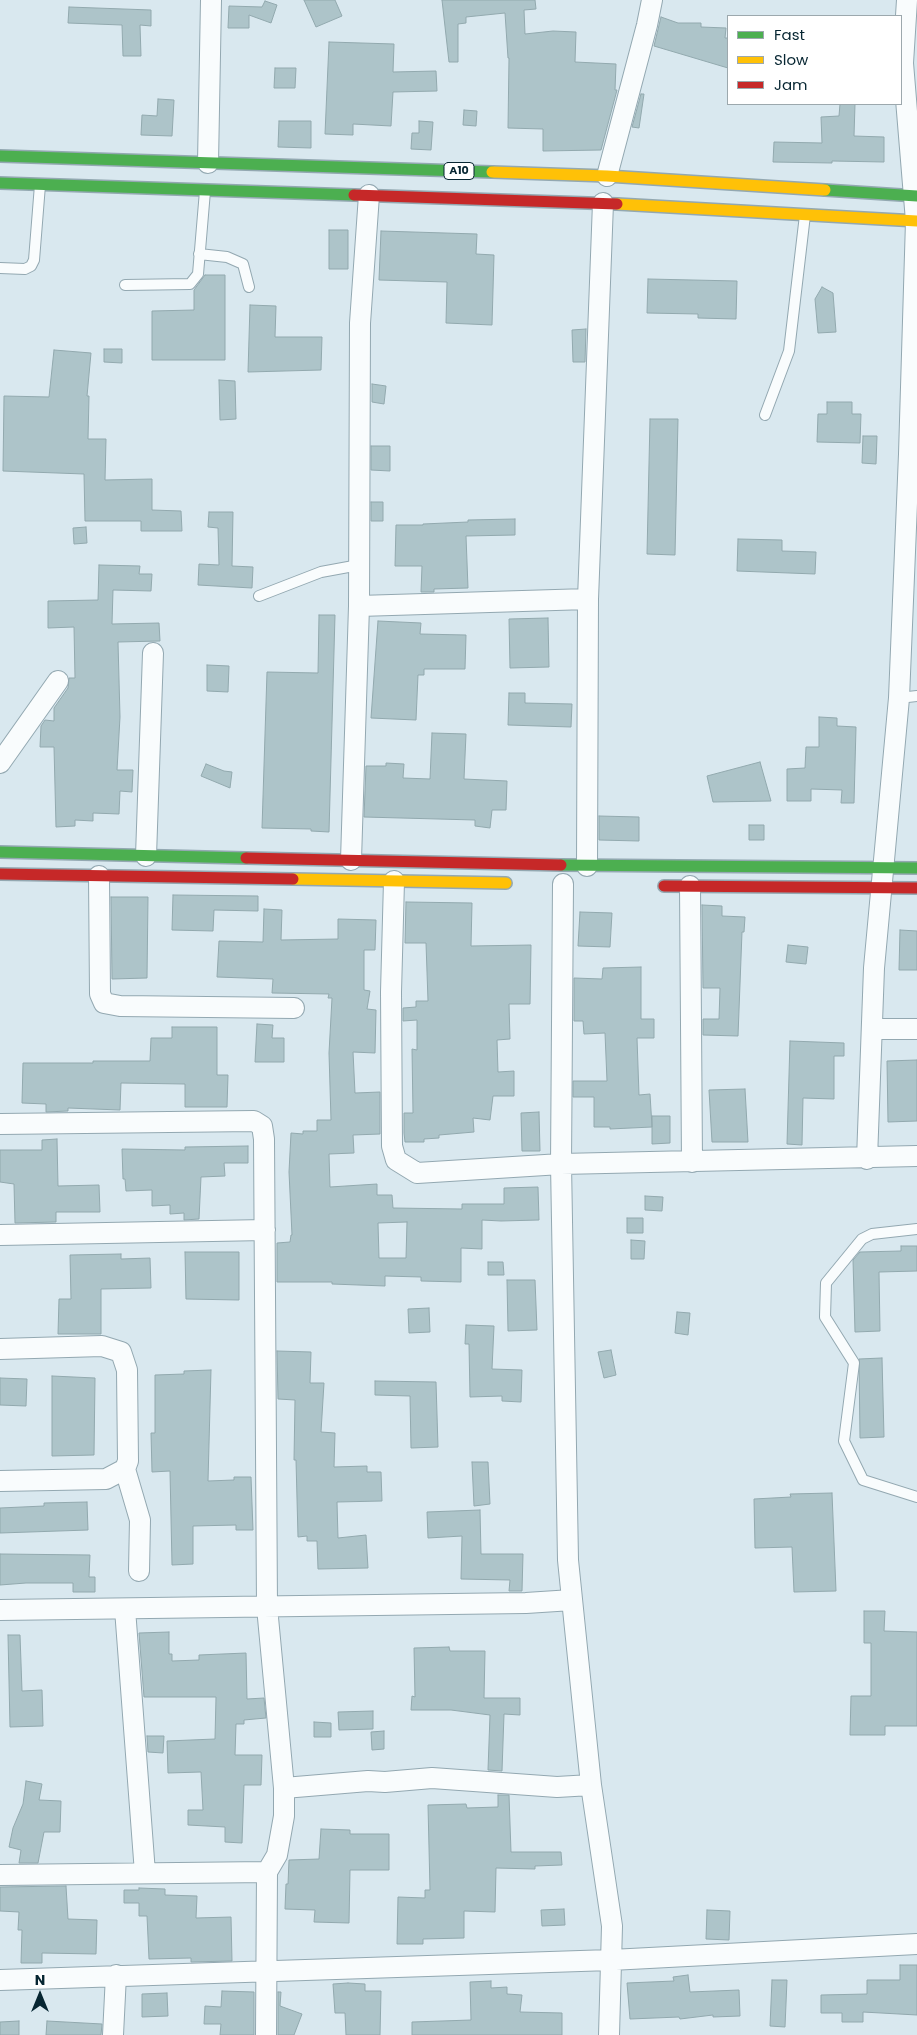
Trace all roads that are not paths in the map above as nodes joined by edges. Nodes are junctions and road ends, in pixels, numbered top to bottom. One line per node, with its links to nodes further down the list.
1 (211, 0): 5 (street)
2 (652, 0): 6 (street)
3 (907, 0): 11 (street)
4 (0, 156): 5 (main road, A10)
5 (208, 163): 6 (main road, A10)
6 (606, 176): 11 (main road, A10)
7 (0, 183): 8 (main road, A10)
8 (40, 184): 9 (main road, A10); 16 (lane)
9 (205, 190): 10 (main road, A10); 15 (lane)
10 (369, 195): 12 (main road, A10); 21 (street)
11 (916, 196): 14 (street)
12 (603, 203): 13 (main road, A10); 23 (street)
13 (806, 214): 14 (main road, A10); 19 (lane)
14 (917, 221): 20 (street)
15 (199, 254): 17 (lane); 18 (lane)
16 (0, 268)
17 (125, 285)
18 (249, 287)
19 (765, 415)
20 (913, 454): 27 (street)
21 (359, 566): 22 (lane); 24 (street)
22 (259, 596)
23 (588, 599): 24 (street); 32 (street)
24 (359, 606): 31 (street)
25 (153, 653): 30 (street)
26 (58, 681): 28 (street)
27 (908, 697): 33 (street)
28 (0, 763)
29 (0, 852): 30 (main road)
30 (146, 856): 31 (main road)
31 (350, 860): 32 (main road)
32 (587, 866): 33 (main road)
33 (882, 868): 34 (main road); 42 (street)
34 (917, 868)
35 (0, 874): 36 (main road)
36 (99, 876): 37 (main road); 44 (street)
37 (394, 881): 38 (main road); 51 (street)
38 (513, 884)
39 (563, 884): 51 (street)
40 (651, 886): 41 (main road)
41 (690, 886): 42 (main road); 50 (street)
42 (881, 888): 43 (main road); 45 (street)
43 (917, 888)
44 (294, 1008)
45 (872, 1029): 46 (street); 49 (street)
46 (917, 1029)
47 (0, 1124): 53 (street)
48 (917, 1156): 49 (street)
49 (867, 1159): 50 (street)
50 (692, 1162): 51 (street)
51 (562, 1164): 60 (street)
52 (917, 1229): 58 (lane)
53 (265, 1230): 54 (street); 61 (street)
54 (0, 1235)
55 (0, 1349): 56 (street)
56 (126, 1469): 57 (street); 59 (street)
57 (0, 1481)
58 (917, 1497)
59 (139, 1571)
60 (572, 1600): 61 (street); 64 (street)
61 (267, 1607): 62 (street); 65 (street)
62 (125, 1609): 63 (street); 67 (street)
63 (0, 1610)
64 (591, 1785): 65 (street); 70 (street)
65 (284, 1788): 66 (street)
66 (267, 1872): 67 (street); 71 (street)
67 (145, 1873): 68 (street)
68 (0, 1875)
69 (917, 1944): 70 (street)
70 (611, 1960): 71 (street); 76 (street)
71 (266, 1971): 72 (street); 75 (street)
72 (116, 1975): 73 (street); 74 (street)
73 (0, 1980)
74 (113, 2035)
75 (266, 2035)
76 (610, 2035)

